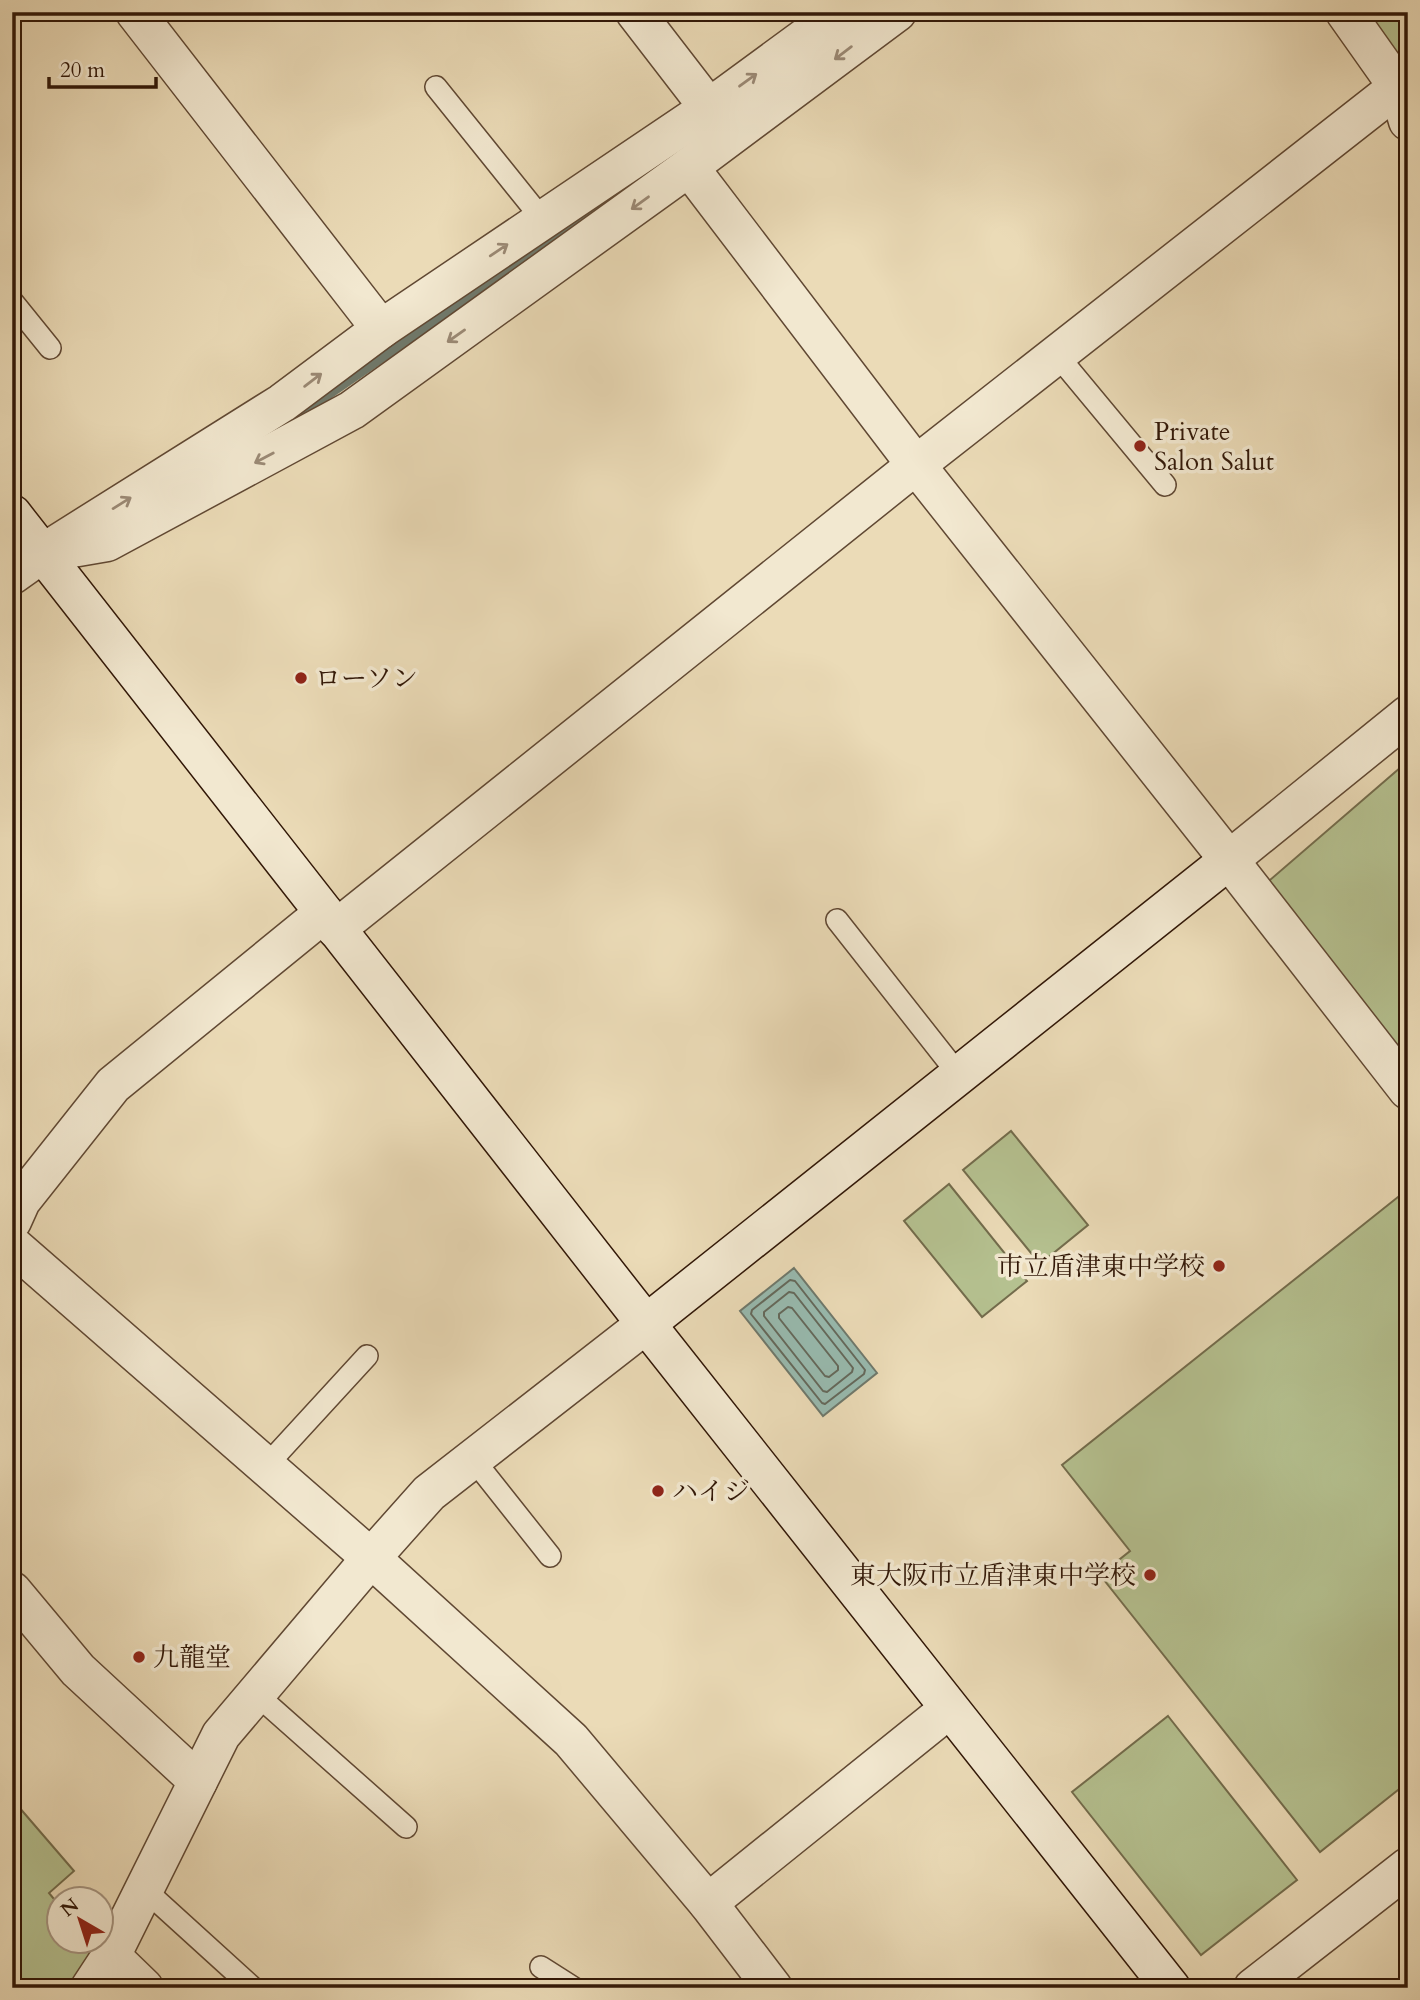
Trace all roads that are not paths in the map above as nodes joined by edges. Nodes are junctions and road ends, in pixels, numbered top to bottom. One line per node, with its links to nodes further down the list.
1 (135, 12): 12 (street)
2 (635, 12): 8 (street)
3 (897, 12): 9 (street, one-way to 9)
4 (1345, 12): 7 (street)
5 (827, 16): 8 (street, one-way to 5)
6 (436, 87): 10 (lane)
7 (1403, 104): 14 (street)
8 (709, 108): 10 (street)
9 (689, 167): 15 (street); 18 (street, one-way to 18)
10 (543, 220): 12 (street, one-way to 10)
11 (12, 301): 13 (lane)
12 (381, 329): 18 (street, one-way to 12)
13 (50, 348)
14 (1057, 355): 15 (street); 16 (lane)
15 (916, 465): 21 (street); 23 (street)
16 (1165, 485)
17 (12, 514): 18 (street)
18 (43, 553): 19 (street); 23 (street)
19 (12, 575)
20 (1408, 715): 21 (street)
21 (1229, 860): 24 (street); 25 (street)
22 (837, 920): 24 (lane)
23 (330, 921): 26 (street); 28 (street)
24 (959, 1075): 28 (street)
25 (1408, 1090)
26 (12, 1221)
27 (12, 1245): 31 (street)
28 (646, 1324): 30 (street); 36 (street)
29 (367, 1356): 31 (lane)
30 (473, 1459): 32 (lane); 33 (street)
31 (266, 1466): 33 (street)
32 (550, 1556)
33 (371, 1558): 35 (street); 41 (street)
34 (12, 1591): 37 (street)
35 (256, 1694): 37 (street); 38 (lane)
36 (949, 1709): 41 (street); 49 (street)
37 (198, 1781): 40 (street)
38 (406, 1827)
39 (1408, 1867): 50 (street)
40 (144, 1889): 42 (street); 47 (lane)
41 (708, 1903): 44 (street)
42 (111, 1956): 45 (street); 46 (street)
43 (541, 1968): 48 (lane)
44 (768, 1986)
45 (90, 1988)
46 (144, 1988)
47 (253, 1988)
48 (574, 1988)
49 (1171, 1988)
50 (1253, 1988)

